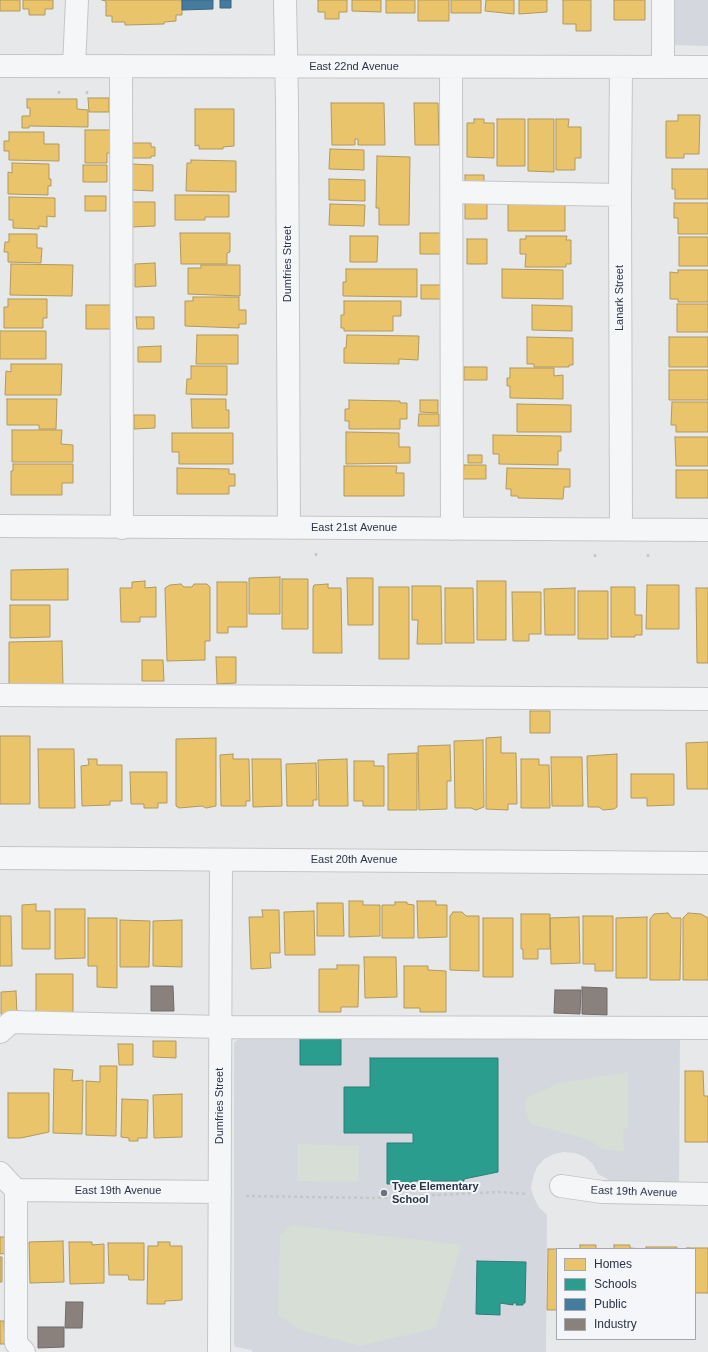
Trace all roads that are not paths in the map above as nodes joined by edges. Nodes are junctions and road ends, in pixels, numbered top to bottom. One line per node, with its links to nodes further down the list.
1 (77, 0): 5 (street)
2 (285, 0): 7 (street, Dumfries Street)
3 (663, 0): 10 (street)
4 (0, 66): 5 (street, East 22nd Avenue)
5 (74, 66): 6 (street, East 22nd Avenue)
6 (121, 66): 7 (street, East 22nd Avenue); 16 (street)
7 (286, 66): 8 (street, East 22nd Avenue); 15 (street, Dumfries Street)
8 (451, 67): 9 (street, East 22nd Avenue); 12 (street)
9 (622, 67): 10 (street, East 22nd Avenue); 13 (street, Lanark Street)
10 (662, 67): 11 (street, East 22nd Avenue)
11 (708, 67)
12 (452, 192): 13 (street); 17 (street)
13 (620, 195): 18 (street, Lanark Street)
14 (0, 526): 16 (street, East 21st Avenue)
15 (289, 527): 16 (street, East 21st Avenue); 17 (street, East 21st Avenue)
16 (122, 528)
17 (452, 529): 18 (street, East 21st Avenue)
18 (621, 529): 19 (street, East 21st Avenue)
19 (708, 530)
20 (0, 695): 21 (street)
21 (708, 699)
22 (0, 858): 23 (street, East 20th Avenue)
23 (221, 860): 24 (street, East 20th Avenue); 25 (street, Dumfries Street)
24 (708, 863)
25 (221, 1027): 26 (street); 27 (street); 31 (street, Dumfries Street)
26 (708, 1028)
27 (0, 1032)
28 (0, 1173): 30 (street)
29 (561, 1186): 32 (street, East 19th Avenue)
30 (16, 1190): 31 (street, East 19th Avenue); 33 (street)
31 (220, 1192): 34 (street, Dumfries Street)
32 (708, 1194)
33 (24, 1352)
34 (219, 1352)

